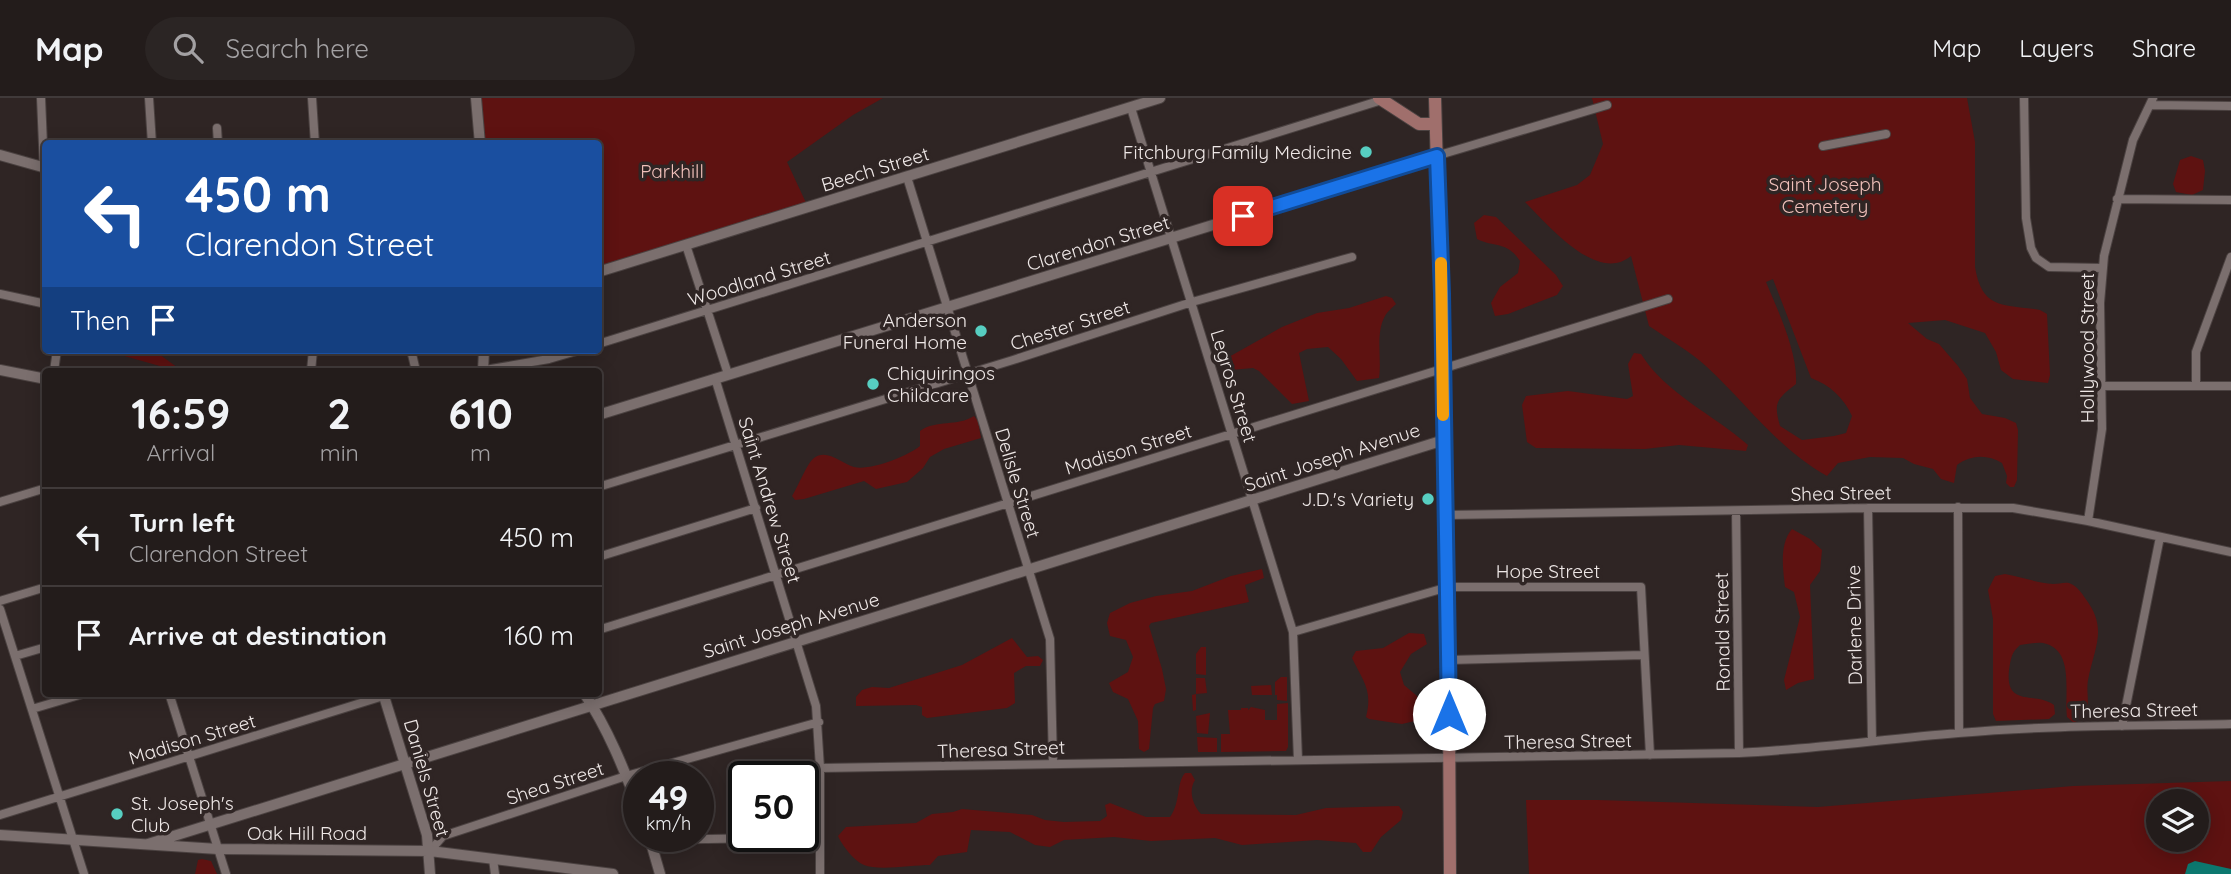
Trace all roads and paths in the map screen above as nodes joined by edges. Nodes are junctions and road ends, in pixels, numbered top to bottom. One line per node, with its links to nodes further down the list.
1 (41, 98): 16 (street)
2 (149, 98): 17 (street)
3 (312, 98): 19 (street)
4 (476, 98): 20 (street)
5 (1160, 98): 12 (street, Beech Street)
6 (1435, 98): 13 (main road)
7 (2024, 98): 34 (street)
8 (1380, 99): 13 (main road); 25 (street, Woodland Street)
9 (2151, 102): 11 (street); 27 (street, Hollywood Street)
10 (1607, 105): 23 (street, Clarendon Street)
11 (2231, 106)
12 (1131, 108): 25 (street, Legros Street); 26 (street, Beech Street)
13 (1434, 124): 23 (main road)
14 (217, 128): 18 (street)
15 (1886, 134): 21 (street)
16 (43, 140)
17 (152, 140)
18 (218, 140)
19 (315, 140)
20 (480, 140)
21 (1824, 146)
22 (0, 155): 24 (street)
23 (1437, 156): 29 (street, Clarendon Street); 46 (main road)
24 (42, 167)
25 (1151, 172): 29 (street, Legros Street); 30 (street, Woodland Street)
26 (907, 177): 30 (street, Delisle Street); 31 (street, Beech Street)
27 (2117, 200): 28 (street); 34 (street, Hollywood Street)
28 (2231, 200)
29 (1171, 239): 38 (street, Legros Street); 40 (street, Clarendon Street)
30 (928, 242): 40 (street, Delisle Street); 41 (street, Woodland Street)
31 (686, 245): 35 (street, Beech Street); 41 (street)
32 (1352, 257): 38 (street, Chester Street)
33 (2231, 257): 51 (street)
34 (2102, 268): 52 (street, Hollywood Street)
35 (602, 271)
36 (0, 294): 39 (street)
37 (1668, 299): 46 (street, Madison Street)
38 (1192, 302): 48 (street, Chester Street); 55 (street, Legros Street)
39 (42, 303)
40 (948, 308): 47 (street, Clarendon Street); 48 (street, Delisle Street)
41 (706, 311): 42 (street, Woodland Street); 47 (street)
42 (602, 343)
43 (567, 354): 44 (street)
44 (499, 368)
45 (0, 370): 49 (street)
46 (1442, 370): 55 (street, Madison Street); 56 (main road)
47 (728, 374): 50 (street, Clarendon Street)
48 (967, 374): 57 (street, Chester Street); 62 (street, Delisle Street)
49 (42, 378)
50 (715, 379): 54 (street, Clarendon Street); 57 (street, Saint Andrew Street)
51 (2196, 384): 52 (street); 53 (street)
52 (2102, 386): 68 (street, Hollywood Street)
53 (2231, 386)
54 (602, 414)
55 (1230, 433): 60 (street, Legros Street); 62 (street, Madison Street)
56 (1444, 440): 60 (street, Saint Joseph Avenue); 67 (main road)
57 (736, 444): 58 (street, Chester Street); 63 (street, Saint Andrew Street)
58 (602, 486)
59 (42, 489): 61 (street)
60 (1253, 500): 72 (street, Saint Joseph Avenue); 79 (street, Legros Street)
61 (0, 502)
62 (1008, 502): 72 (street, Delisle Street); 73 (street, Madison Street)
63 (756, 508): 71 (street); 73 (street, Saint Andrew Street)
64 (1868, 508): 65 (street, Shea Street); 66 (street, Shea Street); 96 (street, Darlene Drive)
65 (1958, 508): 68 (street, Shea Street); 95 (street)
66 (1736, 511): 67 (street, Shea Street); 97 (street, Ronald Street)
67 (1446, 515): 74 (main road)
68 (2088, 520): 69 (street, Shea Street)
69 (2160, 537): 70 (street, Shea Street); 94 (street)
70 (2231, 552)
71 (602, 556)
72 (1029, 568): 80 (street, Saint Joseph Avenue); 103 (street, Delisle Street)
73 (777, 574): 78 (street, Madison Street); 80 (street, Saint Andrew Street)
74 (1448, 587): 79 (street, Hope Street); 82 (street, Hope Street); 84 (main road)
75 (42, 588): 76 (street)
76 (0, 601)
77 (0, 608): 83 (street)
78 (602, 629)
79 (1293, 632): 101 (street, Legros Street)
80 (797, 642): 90 (street, Saint Joseph Avenue); 92 (street, Saint Andrew Street)
81 (42, 648): 83 (street)
82 (1644, 655): 84 (street); 98 (street, Hope Street)
83 (15, 656): 91 (street)
84 (1449, 660): 100 (main road)
85 (72, 697): 91 (street)
86 (170, 697): 99 (street)
87 (378, 697): 99 (street, Madison Street)
88 (388, 697): 104 (street, Daniels Street)
89 (587, 697): 90 (street)
90 (592, 705): 104 (street, Saint Joseph Avenue); 106 (street)
91 (32, 709): 108 (street)
92 (818, 722): 102 (street, Shea Street); 105 (street, Saint Andrew Street)
93 (2231, 723): 94 (street, Theresa Street)
94 (2122, 726): 95 (street, Theresa Street)
95 (1959, 733): 96 (street, Theresa Street)
96 (1872, 741): 97 (street, Theresa Street)
97 (1739, 753): 98 (street, Theresa Street)
98 (1650, 755): 100 (street, Theresa Street)
99 (188, 757): 108 (street, Madison Street); 110 (street)
100 (1450, 759): 101 (street, Theresa Street); 126 (main road)
101 (1298, 760): 103 (street, Theresa Street)
102 (679, 761)
103 (1054, 763): 105 (street, Theresa Street)
104 (405, 764): 110 (street, Saint Joseph Avenue); 116 (street, Daniels Street)
105 (820, 768): 112 (street, Saint Andrew Street)
106 (623, 770)
107 (623, 777): 116 (street, Shea Street)
108 (60, 798): 109 (street, Madison Street); 113 (street)
109 (0, 816)
110 (210, 823): 114 (street, Saint Joseph Avenue); 115 (street)
111 (0, 835): 113 (street, Oak Hill Road)
112 (819, 837): 125 (street, Saint Andrew Street)
113 (74, 840): 114 (street, Oak Hill Road); 119 (street)
114 (148, 844): 115 (street, Oak Hill Road)
115 (218, 849): 116 (street, Oak Hill Road); 120 (street)
116 (430, 851): 118 (street, Oak Hill Road); 121 (street, Daniels Street)
117 (653, 852): 124 (street)
118 (493, 859): 122 (street); 123 (street, Oak Hill Road)
119 (84, 874)
120 (226, 874)
121 (430, 874)
122 (495, 874)
123 (613, 874)
124 (660, 874)
125 (820, 874)
126 (1450, 874)

